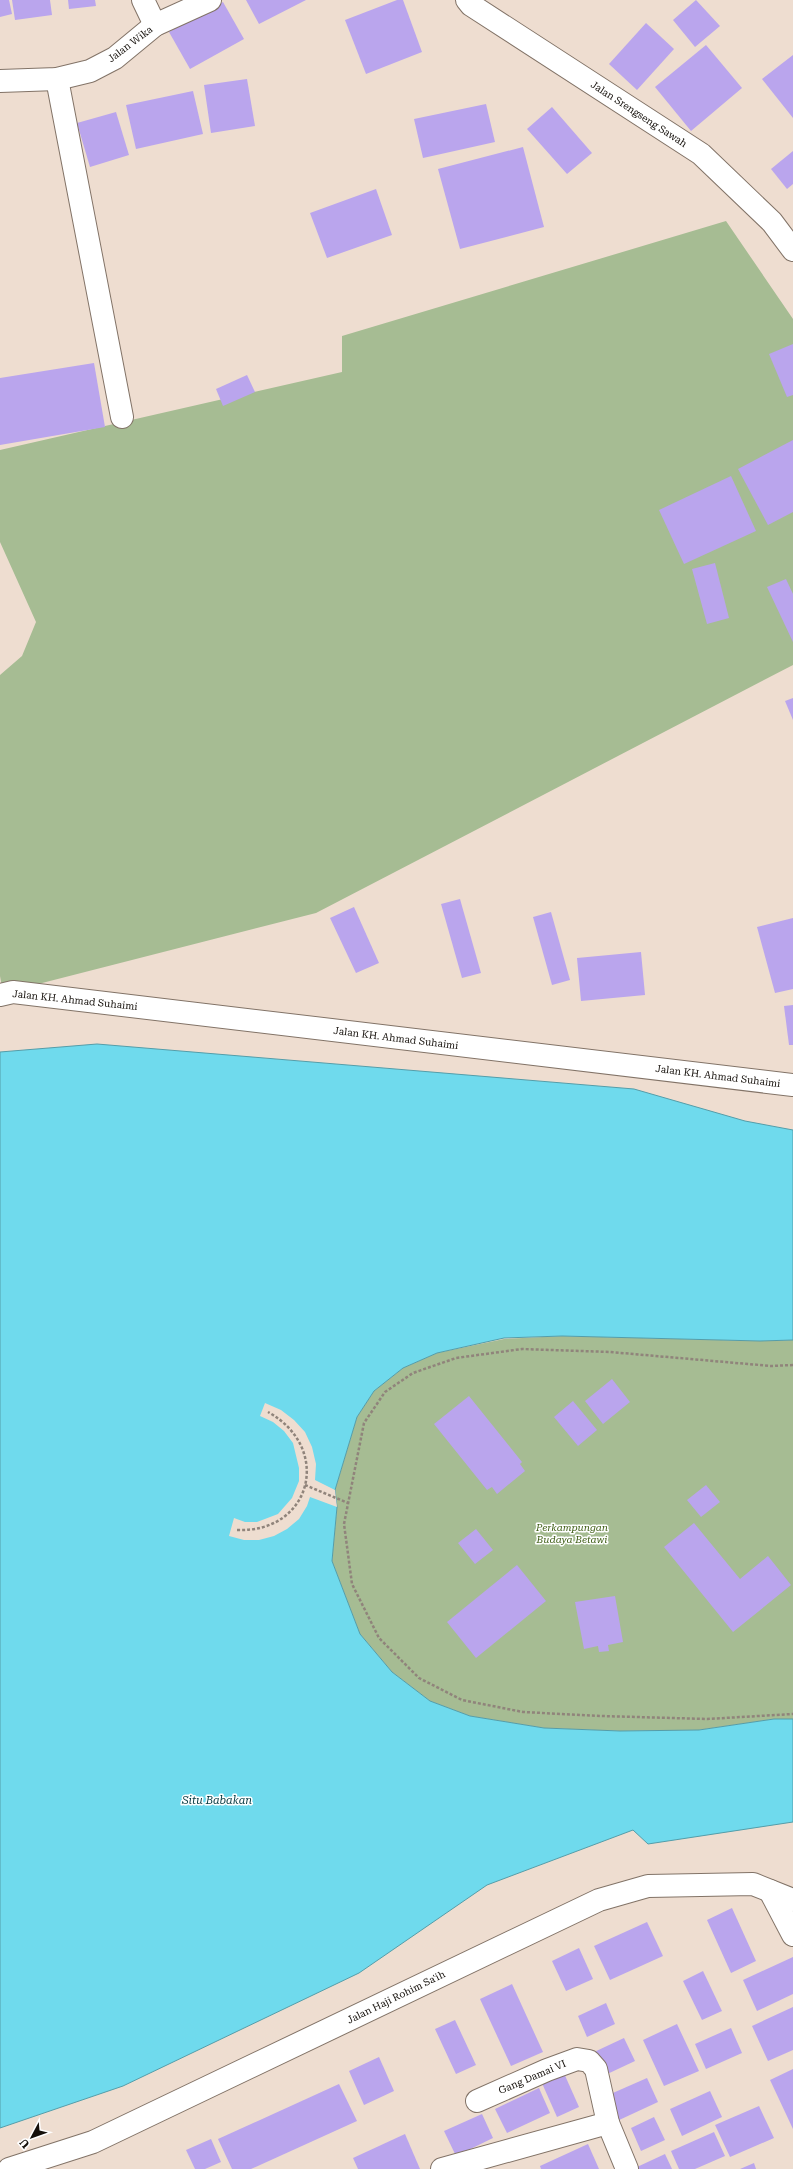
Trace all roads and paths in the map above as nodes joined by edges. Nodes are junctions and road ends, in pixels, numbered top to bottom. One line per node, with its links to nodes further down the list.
1 (143, 0): 4 (street)
2 (210, 0): 4 (street, Jalan Wika)
3 (467, 0): 7 (street, Jalan Srengseng Sawah)
4 (155, 25): 6 (street, Jalan Wika)
5 (0, 81): 6 (street, Jalan Wika)
6 (59, 95): 8 (street)
7 (793, 250)
8 (122, 417)
9 (0, 995): 10 (street, Jalan KH. Ahmad Suhaimi)
10 (793, 1085)
11 (793, 1366): 14 (path)
12 (268, 1412): 13 (path)
13 (305, 1485): 14 (path); 15 (path)
14 (348, 1503): 16 (path)
15 (238, 1530)
16 (793, 1714)
17 (770, 1891): 18 (street, Jalan Haji Rohim Sa'ih); 19 (street); 22 (street, Jalan Haji Rohim Sa'ih)
18 (793, 1900)
19 (793, 1935)
20 (477, 2101): 21 (street, Gang Damai VI)
21 (608, 2123): 23 (street); 24 (street)
22 (9, 2169)
23 (442, 2169)
24 (627, 2169)

